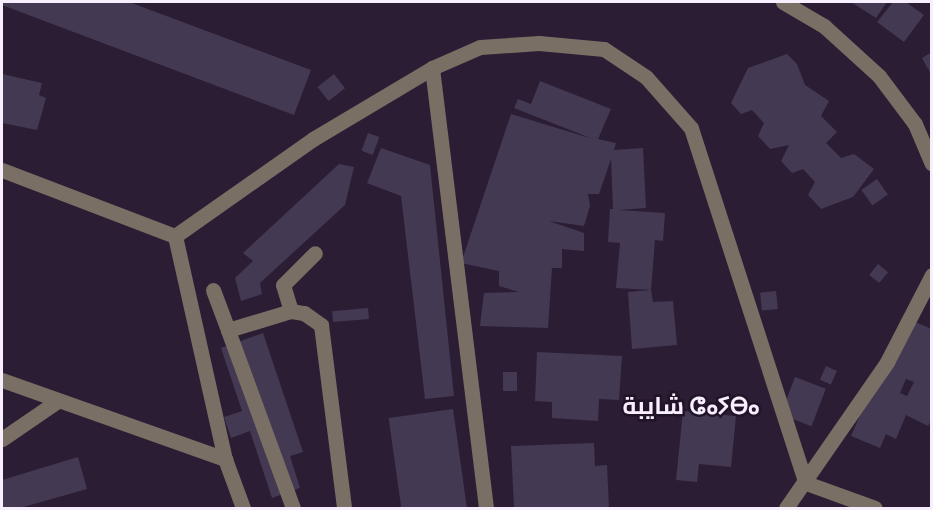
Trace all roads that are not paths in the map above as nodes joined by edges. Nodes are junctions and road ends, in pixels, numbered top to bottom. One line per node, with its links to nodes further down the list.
1 (783, 2): 3 (street)
2 (432, 68): 5 (street); 15 (street); 19 (street)
3 (932, 164)
4 (2, 170): 5 (street)
5 (175, 236): 14 (street)
6 (315, 253): 9 (street)
7 (932, 275): 15 (street)
8 (213, 290): 10 (street)
9 (291, 310): 10 (street); 18 (street)
10 (228, 330): 17 (street)
11 (2, 380): 12 (street)
12 (56, 402): 13 (street); 14 (street)
13 (2, 439)
14 (225, 459): 16 (street)
15 (806, 483): 20 (street); 21 (street)
16 (239, 506)
17 (293, 508)
18 (344, 508)
19 (486, 508)
20 (786, 508)
21 (875, 508)

